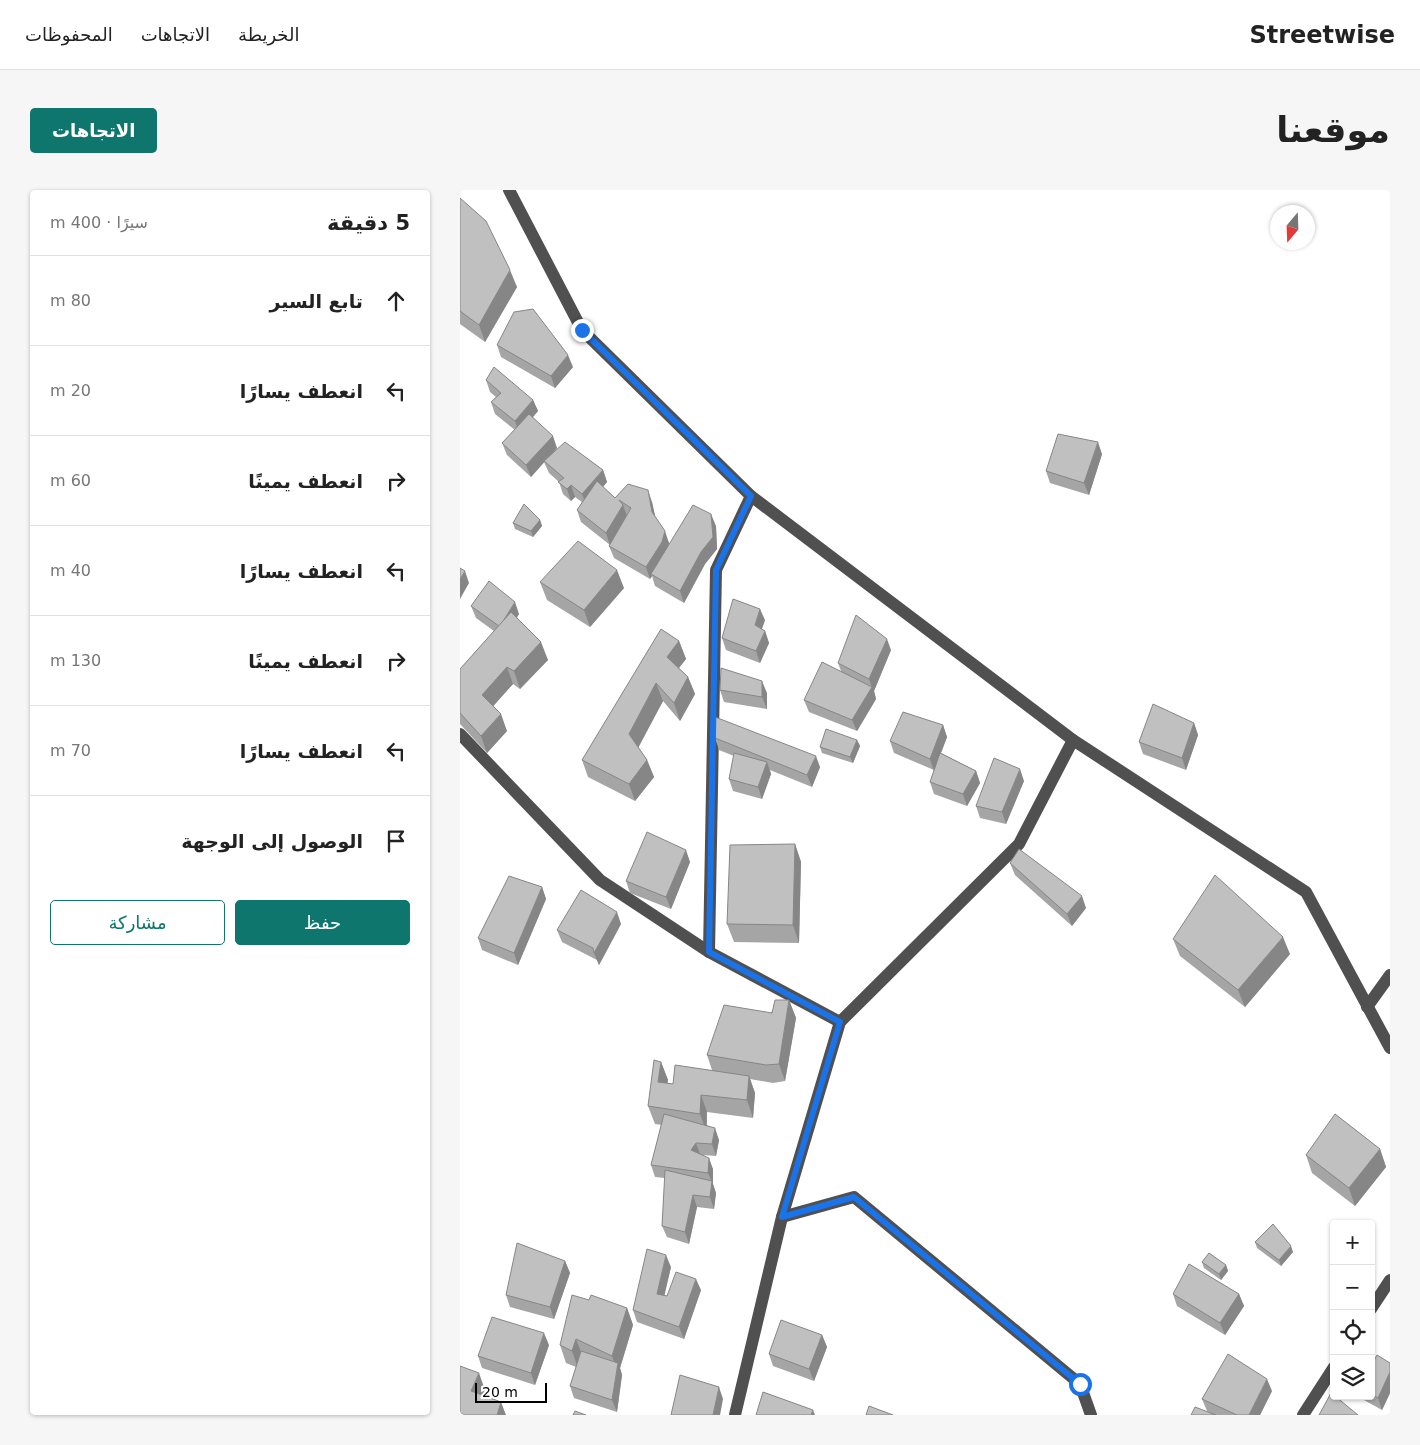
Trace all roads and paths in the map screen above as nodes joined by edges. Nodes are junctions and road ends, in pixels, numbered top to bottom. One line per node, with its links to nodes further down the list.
1 (510, 190): 2 (street)
2 (751, 496): 4 (street); 5 (street)
3 (460, 734): 5 (street)
4 (1073, 740): 7 (street); 8 (street)
5 (709, 952): 8 (street)
6 (1390, 975): 7 (street)
7 (1367, 1006): 9 (street)
8 (840, 1022): 10 (street)
9 (1390, 1048)
10 (782, 1217): 14 (street); 15 (street)
11 (1390, 1280): 12 (street)
12 (1375, 1303)
13 (1330, 1373): 16 (street)
14 (735, 1415)
15 (1091, 1415)
16 (1302, 1415)

